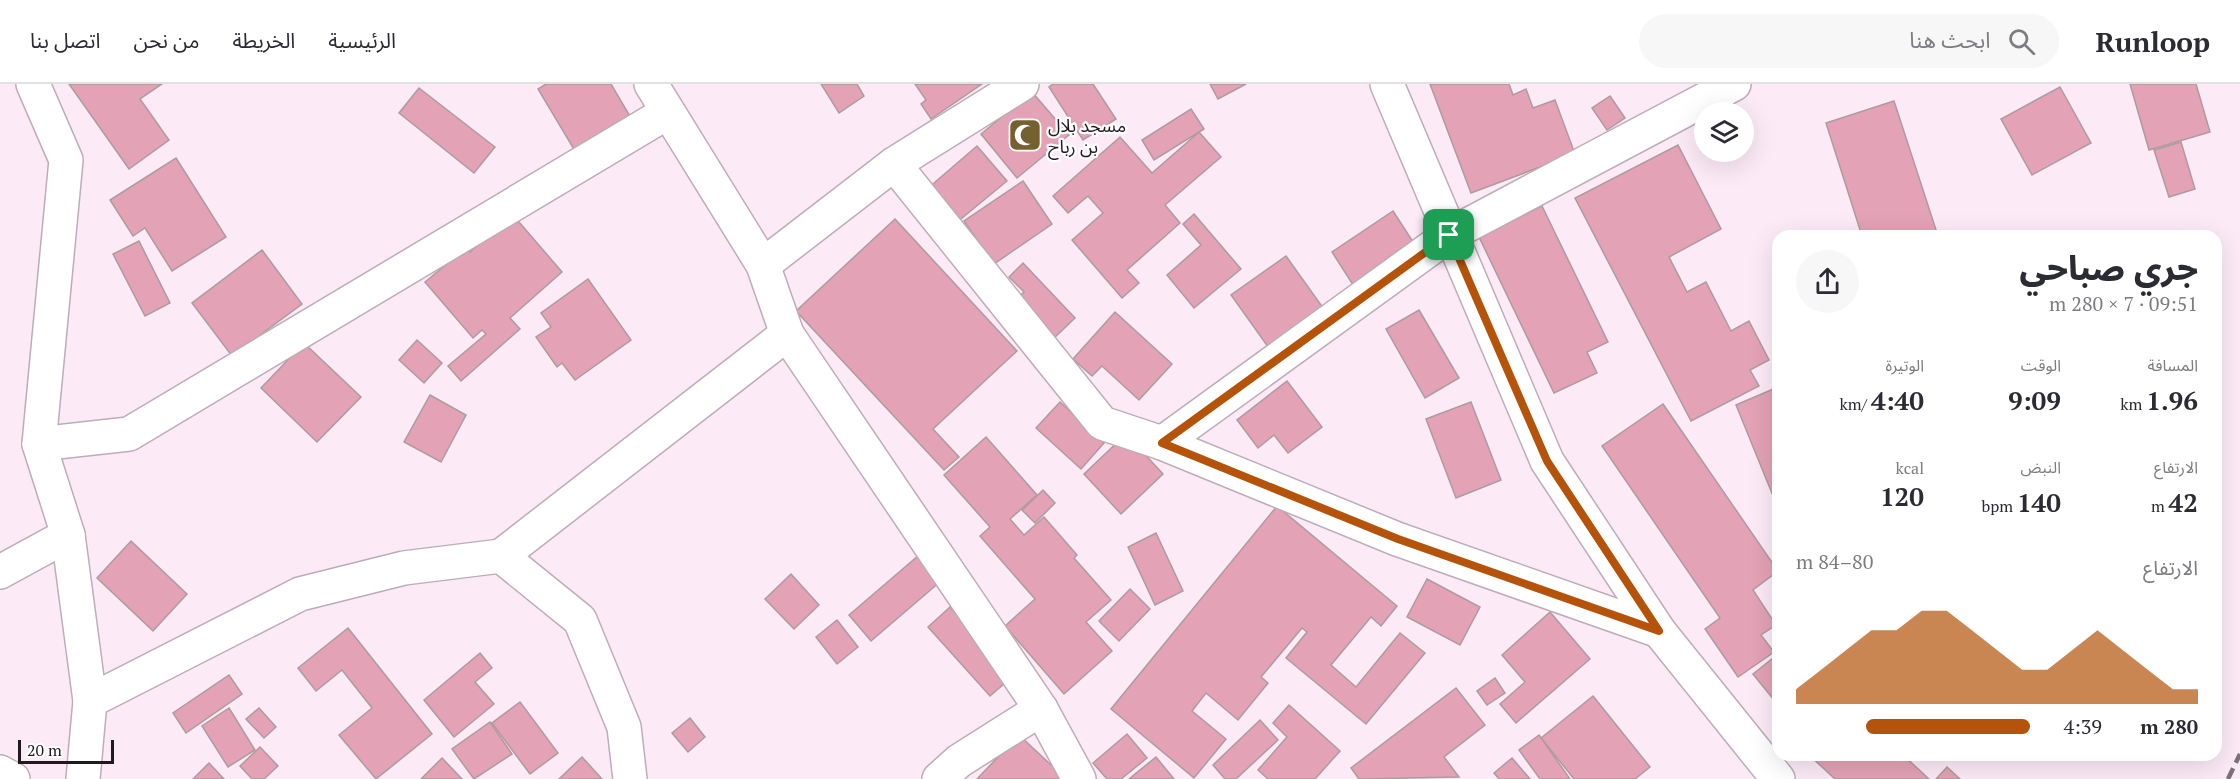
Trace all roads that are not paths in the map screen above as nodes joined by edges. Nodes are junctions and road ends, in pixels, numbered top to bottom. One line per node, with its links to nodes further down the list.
1 (33, 84): 12 (street)
2 (651, 84): 6 (street)
3 (1022, 84): 7 (street)
4 (1387, 84): 8 (street)
5 (1734, 84): 8 (street)
6 (668, 112): 9 (street); 12 (street)
7 (894, 164): 9 (street); 11 (street)
8 (1449, 235): 11 (street); 16 (street)
9 (763, 265): 10 (street)
10 (787, 334): 14 (street); 18 (street)
11 (1162, 443): 16 (street)
12 (39, 444): 13 (street)
13 (68, 535): 15 (street); 17 (street)
14 (501, 556): 17 (street); 22 (street)
15 (0, 572)
16 (1659, 631): 25 (street)
17 (90, 701): 21 (street)
18 (1041, 709): 23 (street); 24 (street)
19 (0, 772): 20 (street)
20 (13, 779)
21 (83, 779)
22 (630, 779)
23 (939, 779)
24 (1079, 779)
25 (1778, 779)

